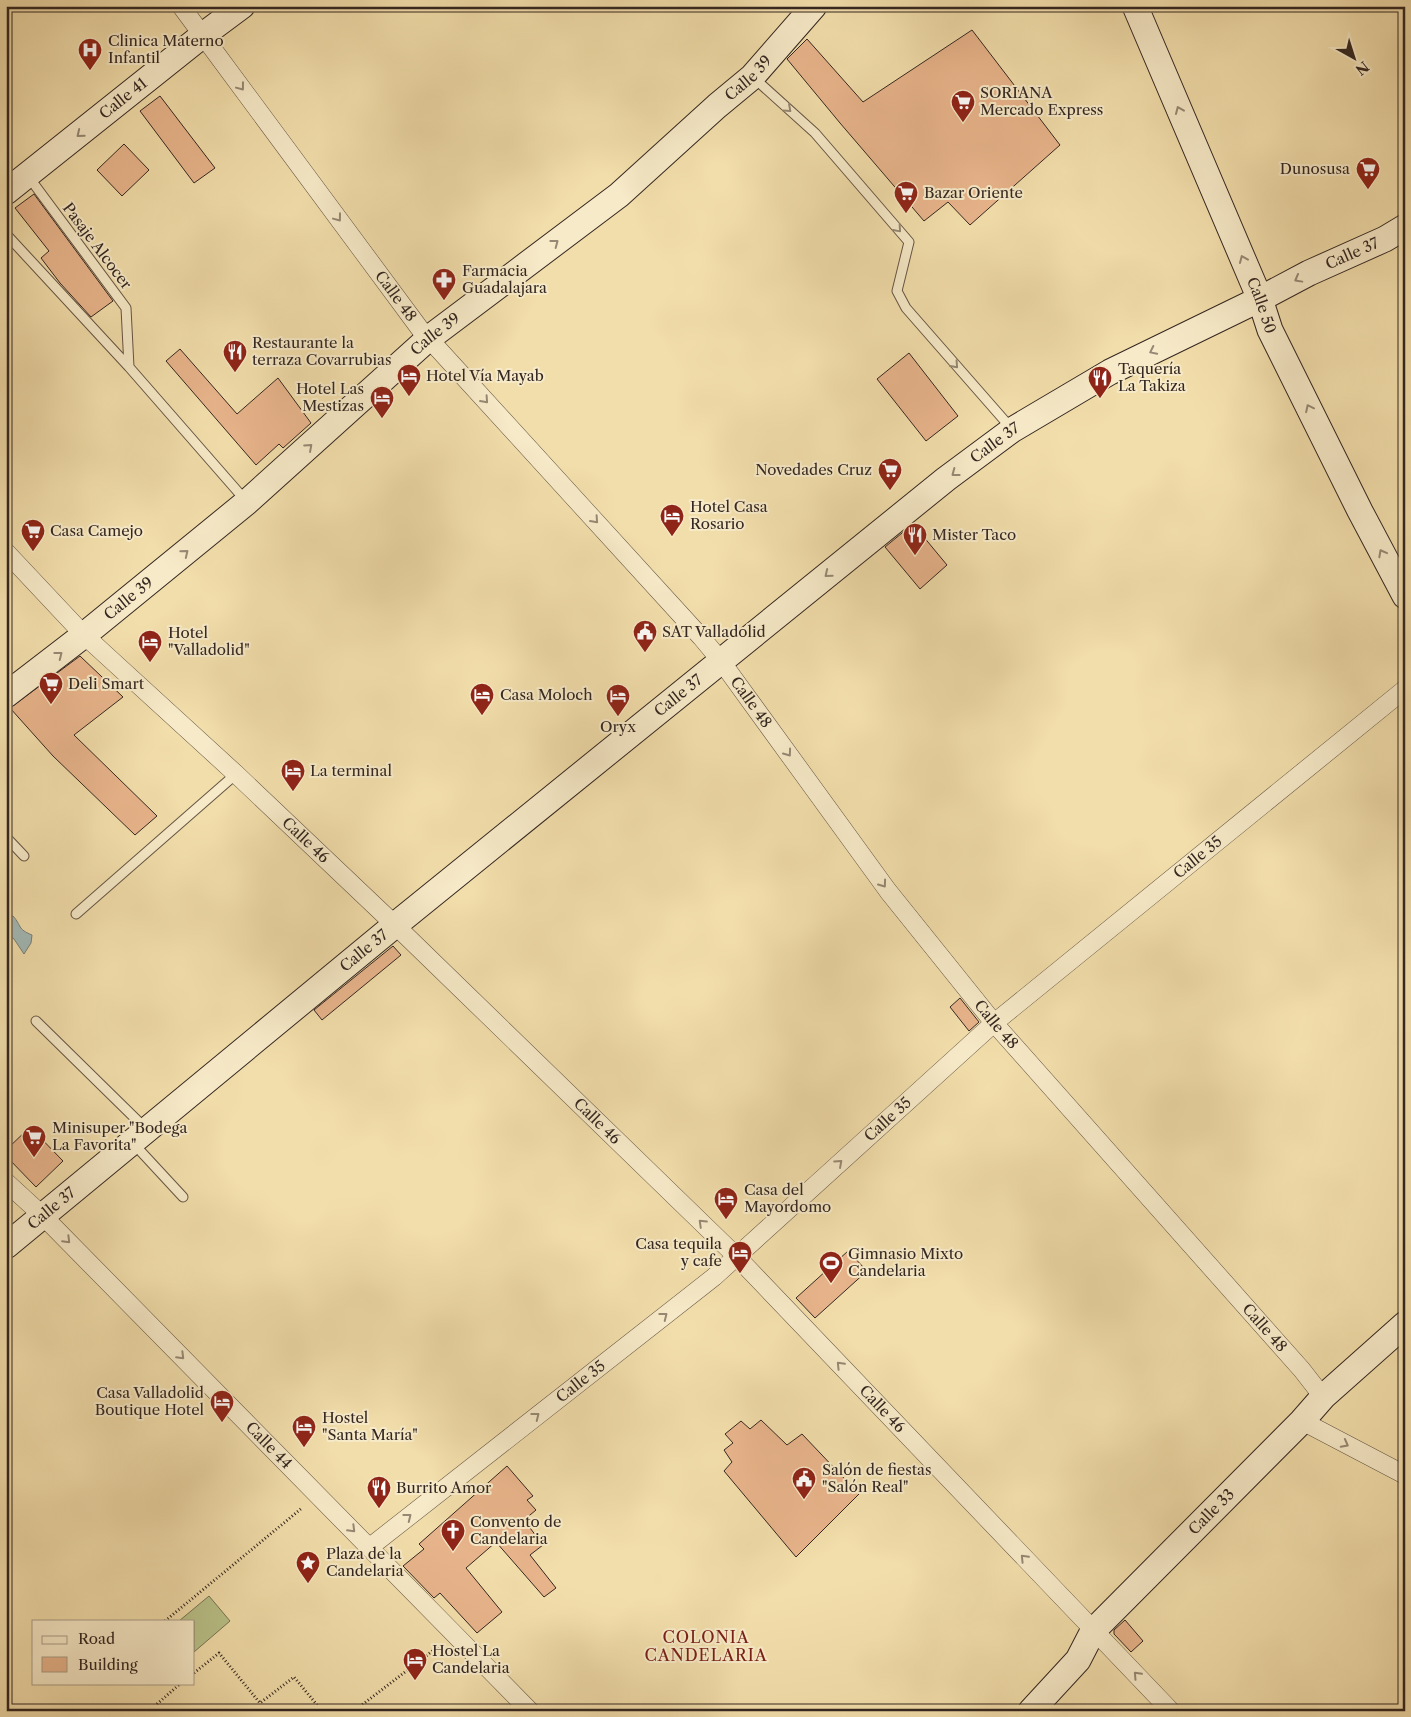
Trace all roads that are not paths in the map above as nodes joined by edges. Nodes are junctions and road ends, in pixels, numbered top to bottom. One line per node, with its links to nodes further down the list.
1 (181, 6): 5 (street, Calle 48)
2 (242, 6): 5 (street, Calle 41)
3 (814, 6): 6 (street, Calle 39)
4 (1135, 6): 11 (street, Calle 50, one-way to 4)
5 (203, 35): 7 (street, Calle 41, one-way to 7); 12 (street, Calle 48, one-way to 12)
6 (752, 76): 12 (street, Calle 39, one-way to 6); 14 (lane, one-way to 14)
7 (28, 176): 8 (street, Calle 41); 13 (lane, Pasaje Alcocer)
8 (6, 192)
9 (1405, 227): 11 (street, Calle 37, one-way to 11)
10 (6, 234): 13 (lane)
11 (1260, 300): 14 (street, Calle 37, one-way to 14); 17 (street, Calle 50, one-way to 11)
12 (429, 338): 15 (street, Calle 39, one-way to 12); 19 (street, Calle 48, one-way to 19)
13 (129, 368): 15 (lane)
14 (1012, 430): 19 (street, Calle 37, one-way to 19)
15 (247, 502): 18 (street, Calle 39, one-way to 15)
16 (6, 552): 18 (street, Calle 46)
17 (1405, 596)
18 (84, 635): 21 (street, Calle 39, one-way to 18); 22 (street, Calle 46)
19 (721, 661): 26 (street, Calle 37); 28 (street, Calle 48, one-way to 28)
20 (1405, 689): 28 (street, Calle 35)
21 (6, 695)
22 (236, 774): 25 (lane); 26 (street, Calle 46)
23 (6, 837): 24 (lane)
24 (24, 856)
25 (76, 914)
26 (395, 925): 29 (street, Calle 37); 34 (street, Calle 46, one-way to 26)
27 (36, 1021): 29 (lane)
28 (994, 1023): 34 (street, Calle 35, one-way to 28); 36 (street, Calle 48)
29 (139, 1135): 31 (lane); 32 (street, Calle 37)
30 (6, 1182): 32 (street, Calle 44)
31 (183, 1197)
32 (42, 1215): 33 (street, Calle 37); 39 (street, Calle 44, one-way to 39)
33 (6, 1246)
34 (736, 1256): 39 (street, Calle 35, one-way to 34); 40 (street, Calle 46, one-way to 34)
35 (1405, 1324): 36 (street, Calle 33)
36 (1323, 1397): 37 (street, Calle 33)
37 (1302, 1421): 38 (street, one-way to 38); 40 (street, Calle 33)
38 (1405, 1475)
39 (370, 1547): 41 (street, Calle 44)
40 (1093, 1631): 42 (street, Calle 33); 43 (street, Calle 46, one-way to 40)
41 (530, 1711)
42 (1031, 1711)
43 (1170, 1711)

